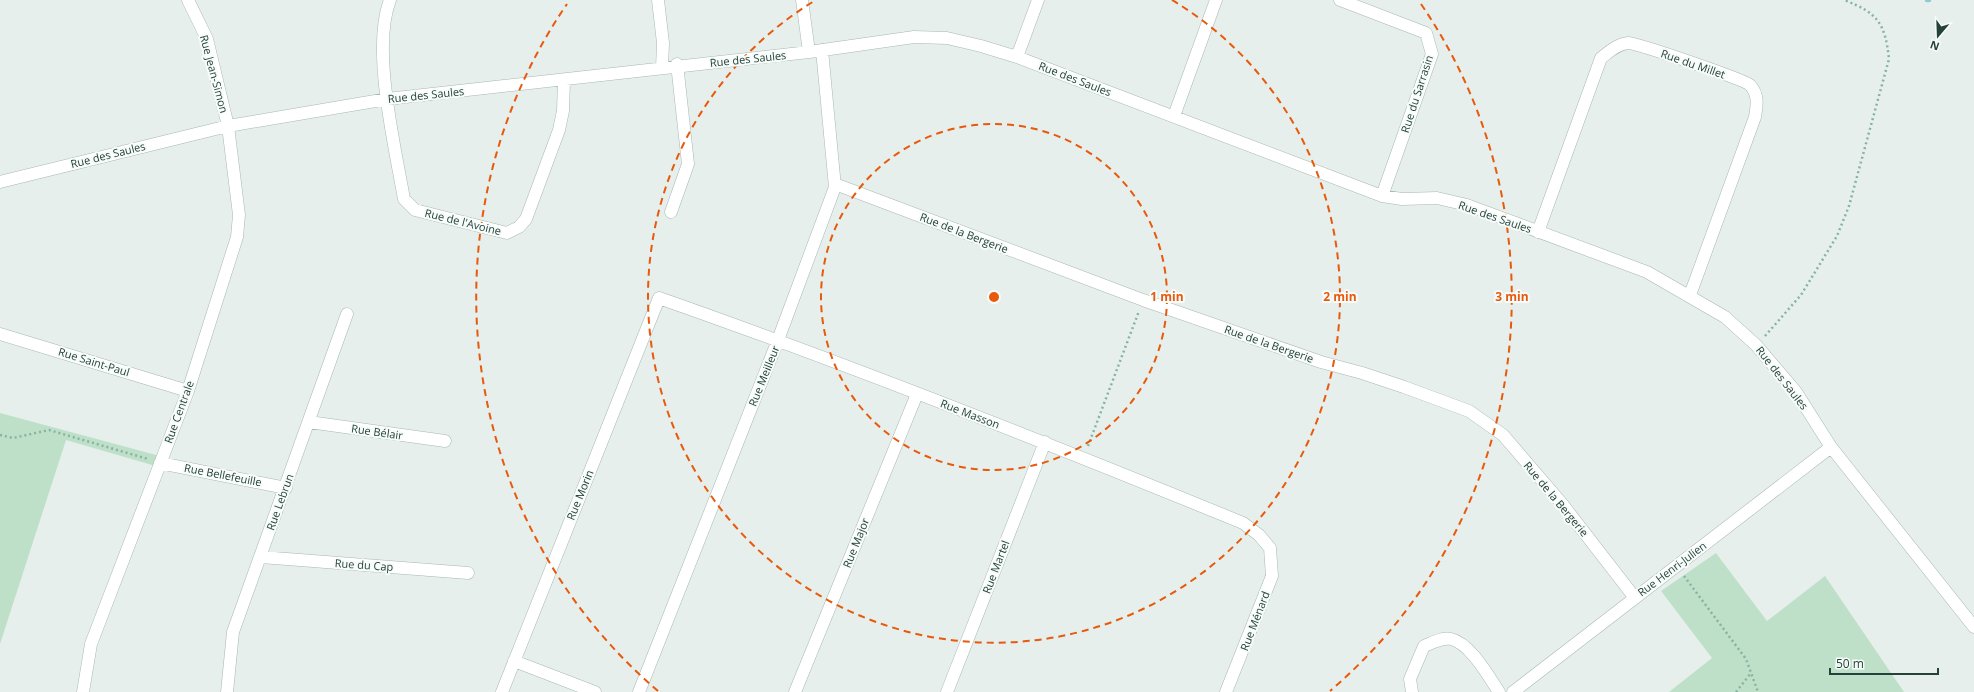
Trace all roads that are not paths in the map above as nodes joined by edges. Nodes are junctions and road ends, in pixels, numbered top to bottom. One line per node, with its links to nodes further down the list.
1 (188, 0): 16 (street, Rue Jean-Simon)
2 (390, 0): 14 (street)
3 (658, 0): 12 (street)
4 (802, 0): 9 (street)
5 (1038, 0): 10 (street)
6 (1216, 0): 15 (street)
7 (1340, 0): 19 (street, Rue du Sarrasin)
8 (822, 50): 9 (street, Rue des Saules); 10 (street, Rue des Saules); 18 (street, Rue Meilleur)
9 (809, 52): 11 (street, Rue des Saules)
10 (1017, 57): 15 (street, Rue des Saules)
11 (677, 65): 12 (street, Rue des Saules); 20 (street)
12 (662, 68): 13 (street, Rue des Saules)
13 (564, 80): 14 (street, Rue des Saules); 14 (street, Rue de l'Avoine)
14 (387, 99): 16 (street, Rue des Saules)
15 (1174, 116): 19 (street, Rue des Saules)
16 (228, 126): 17 (street, Rue des Saules); 27 (street, Rue Centrale)
17 (0, 182)
18 (834, 184): 26 (street, Rue Meilleur); 38 (street, Rue de la Bergerie)
19 (1382, 196): 21 (street, Rue des Saules)
20 (671, 212)
21 (1538, 232): 22 (street, Rue des Saules); 22 (street, Rue du Millet)
22 (1690, 295): 32 (street, Rue des Saules)
23 (659, 298): 26 (street, Rue Masson); 40 (street, Rue Morin)
24 (347, 314): 29 (street, Rue Lebrun)
25 (0, 334): 27 (street, Rue Saint-Paul)
26 (778, 340): 28 (street, Rue Masson); 45 (street, Rue Meilleur)
27 (188, 391): 33 (street, Rue Centrale)
28 (917, 394): 31 (street, Rue Masson); 46 (street, Rue Major)
29 (309, 422): 30 (street, Rue Bélair); 34 (street, Rue Lebrun)
30 (445, 441)
31 (1045, 442): 35 (street, Rue Masson); 47 (street, Rue Martel)
32 (1831, 447): 38 (street, Rue Henri-Julien); 39 (street, Rue des Saules)
33 (160, 463): 34 (street, Rue Bellefeuille); 41 (street, Rue Centrale)
34 (286, 488): 36 (street, Rue Lebrun)
35 (1270, 548): 48 (street, Rue Ménard)
36 (261, 557): 37 (street, Rue du Cap); 42 (street, Rue Lebrun)
37 (468, 573)
38 (1635, 598): 51 (street, Rue Henri-Julien)
39 (1974, 627)
40 (514, 661): 43 (street, Rue Morin); 44 (street)
41 (83, 692)
42 (227, 692)
43 (502, 692)
44 (595, 692)
45 (639, 692)
46 (795, 692)
47 (947, 692)
48 (1226, 692)
49 (1412, 692): 50 (street)
50 (1499, 692)
51 (1513, 692)

